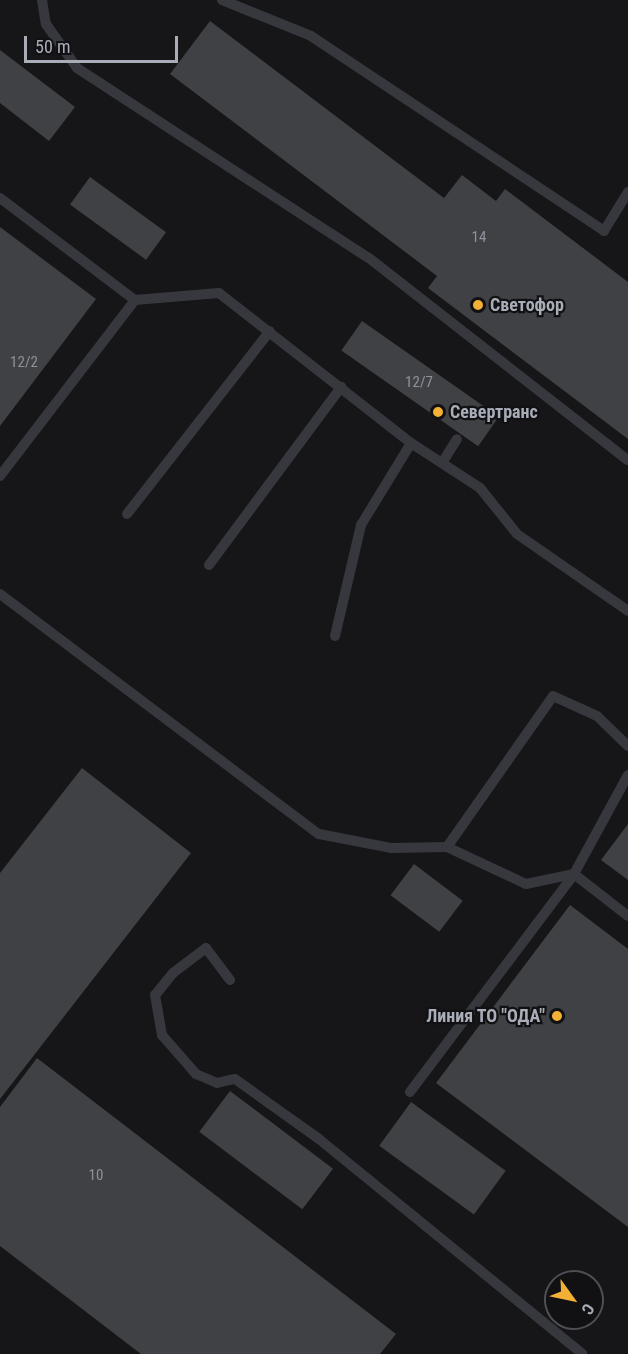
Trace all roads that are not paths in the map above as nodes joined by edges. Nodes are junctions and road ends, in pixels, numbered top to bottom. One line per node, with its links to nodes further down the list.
1 (42, 0): 10 (lane)
2 (222, 0): 3 (lane)
3 (628, 192)
4 (0, 198): 5 (lane)
5 (135, 300): 6 (lane); 12 (lane)
6 (270, 331): 7 (lane); 13 (lane)
7 (341, 387): 9 (lane); 14 (lane)
8 (457, 439): 11 (lane)
9 (411, 443): 11 (lane); 17 (lane)
10 (628, 460)
11 (442, 463): 16 (lane)
12 (0, 476)
13 (128, 514)
14 (209, 565)
15 (0, 594): 20 (lane)
16 (628, 611)
17 (335, 636)
18 (628, 746): 20 (lane)
19 (628, 775): 21 (lane)
20 (447, 847): 21 (lane)
21 (574, 874): 22 (lane); 24 (lane)
22 (628, 916)
23 (230, 980): 25 (lane)
24 (410, 1092)
25 (583, 1354)

